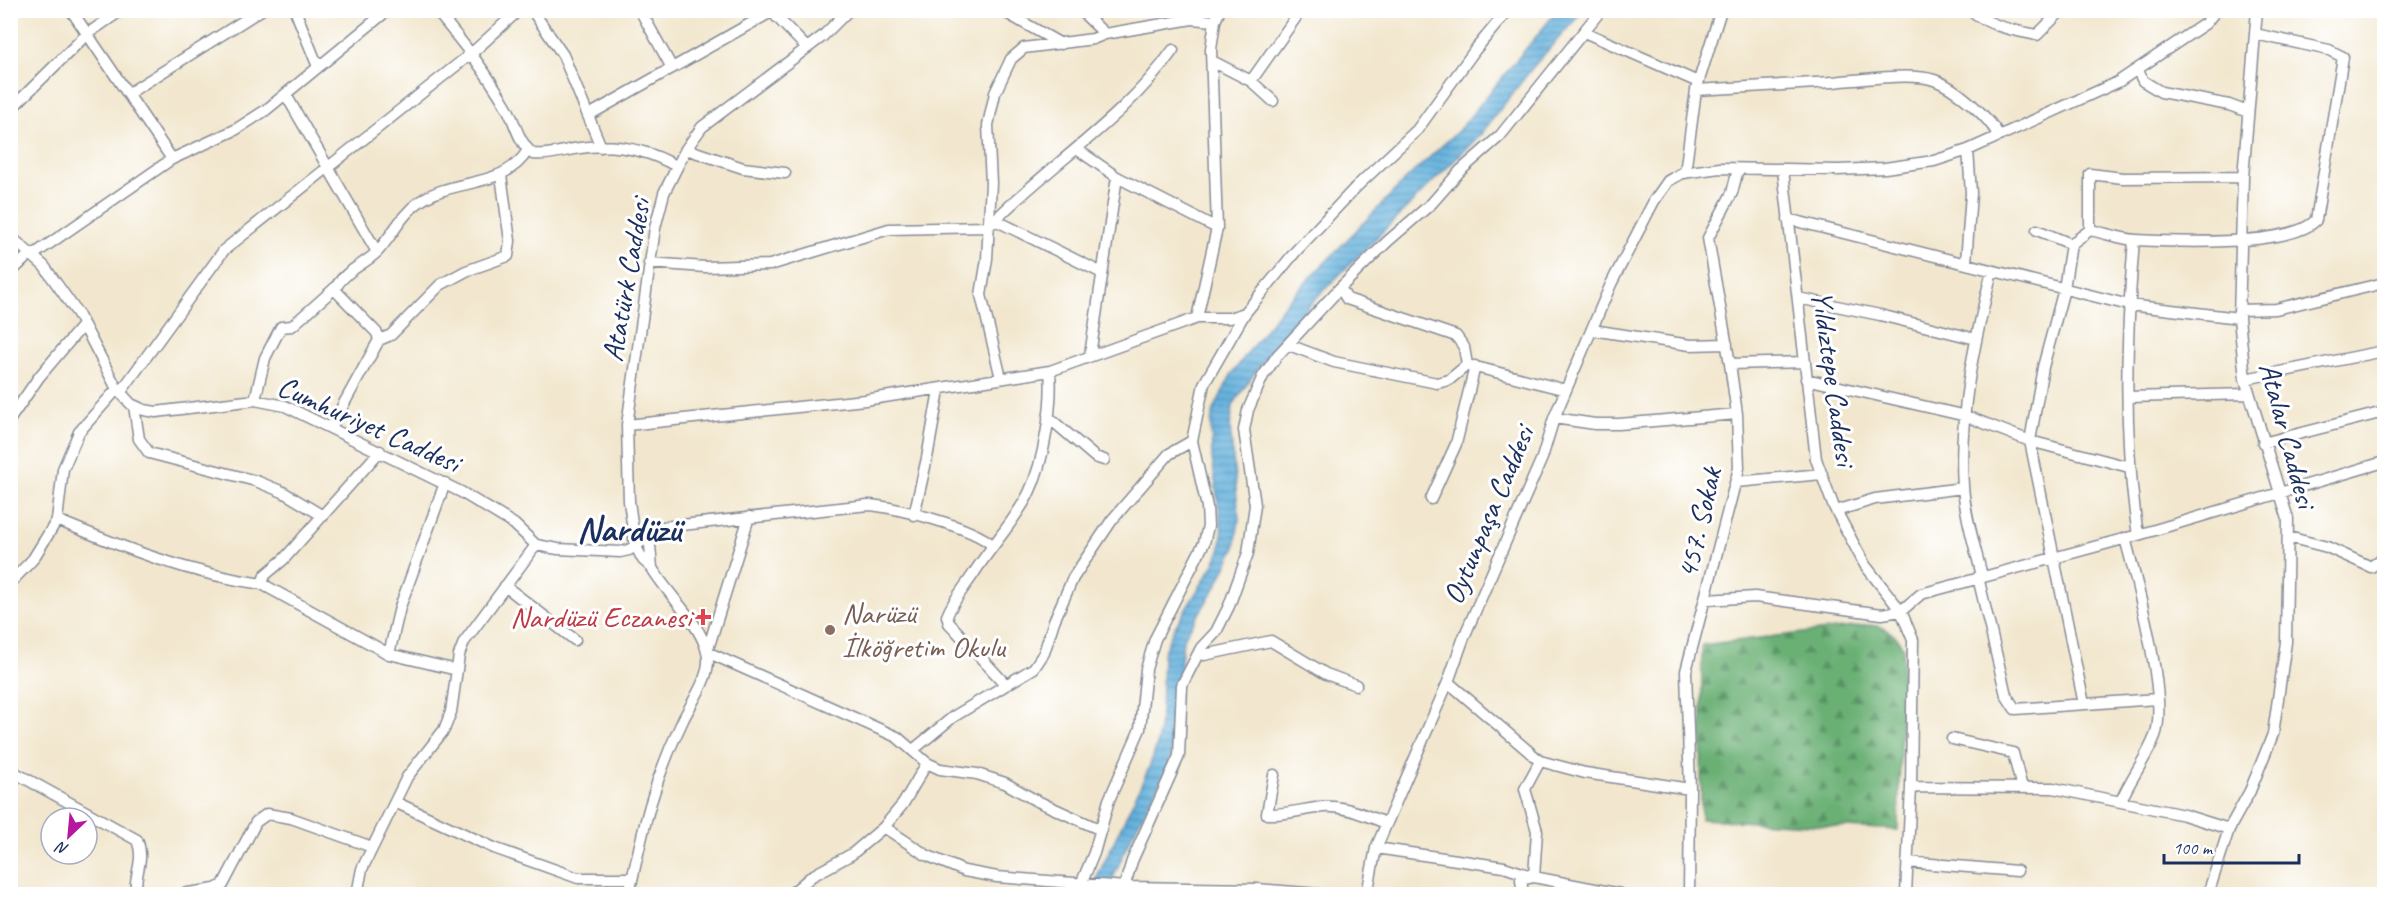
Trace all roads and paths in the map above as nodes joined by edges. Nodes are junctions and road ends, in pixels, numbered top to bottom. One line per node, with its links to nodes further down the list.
1 (71, 10): 24 (street)
2 (122, 10): 24 (street)
3 (261, 10): 37 (street)
4 (295, 10): 32 (street)
5 (388, 10): 32 (street)
6 (436, 10): 30 (street)
7 (519, 10): 30 (street)
8 (532, 10): 42 (street)
9 (640, 10): 33 (street)
10 (849, 10): 28 (street, Atatürk Caddesi)
11 (1001, 10): 27 (street)
12 (1080, 10): 25 (street)
13 (1301, 10): 35 (street)
14 (1601, 10): 23 (street)
15 (1721, 10): 36 (street)
16 (1971, 10): 17 (street)
17 (2062, 10)
18 (2217, 10): 34 (street)
19 (2258, 10): 26 (street, Atalar Caddesi)
20 (771, 11): 28 (street); 33 (street)
21 (1508, 11): 81 (street)
22 (1218, 13): 25 (street); 31 (street)
23 (1584, 32): 36 (street); 77 (street)
24 (87, 34): 37 (street); 40 (street)
25 (1105, 34): 27 (street)
26 (2255, 34): 41 (street, Atalar Caddesi); 66 (street)
27 (1061, 44): 60 (street)
28 (807, 48): 45 (street, Atatürk Caddesi)
29 (1173, 50): 47 (street)
30 (472, 53): 46 (street); 51 (street)
31 (1212, 61): 35 (street); 61 (street)
32 (318, 68): 38 (street)
33 (672, 68): 42 (street)
34 (2137, 69): 41 (street); 43 (street)
35 (1251, 81): 39 (street)
36 (1697, 86): 43 (street); 55 (street)
37 (129, 93): 49 (street)
38 (286, 95): 49 (street); 51 (street)
39 (1273, 101)
40 (10, 110)
41 (2248, 112): 58 (street, Atalar Caddesi)
42 (589, 115): 44 (street)
43 (1999, 135): 48 (street)
44 (601, 147): 46 (street); 50 (street)
45 (686, 149): 50 (street, Atatürk Caddesi); 54 (street)
46 (528, 150): 56 (street)
47 (1078, 150): 57 (street); 60 (street)
48 (1968, 150): 53 (street); 71 (street)
49 (172, 159): 69 (street)
50 (676, 166): 70 (street, Atatürk Caddesi)
51 (326, 168): 68 (street); 101 (street)
52 (1738, 169): 53 (street); 55 (street); 88 (street, 457. Sokak)
53 (1783, 170): 59 (street, Yıldıztepe Caddesi)
54 (785, 173)
55 (1685, 173): 85 (street, Oytunpaşa Caddesi)
56 (501, 175): 68 (street); 87 (street)
57 (1117, 177): 61 (street); 74 (street)
58 (2243, 177): 63 (street); 66 (street, Atalar Caddesi)
59 (1788, 219): 71 (street); 79 (street, Yıldıztepe Caddesi)
60 (991, 223): 70 (street); 74 (street); 96 (street)
61 (1217, 228): 83 (street)
62 (2037, 230): 67 (street)
63 (2091, 230): 65 (street); 67 (street)
64 (10, 236): 69 (street)
65 (2134, 240): 66 (street); 80 (street)
66 (2243, 241): 82 (street, Atalar Caddesi)
67 (2071, 244): 78 (street)
68 (377, 252): 76 (street)
69 (32, 254): 73 (street); 84 (street)
70 (649, 263): 112 (street, Atatürk Caddesi)
71 (1966, 263): 72 (street)
72 (1992, 271): 78 (street); 86 (street)
73 (10, 273)
74 (1102, 273): 91 (street)
75 (2385, 283): 82 (street)
76 (336, 287): 87 (street); 104 (street)
77 (1340, 288): 89 (street); 94 (street)
78 (2064, 289): 80 (street); 115 (street)
79 (1798, 298): 86 (street); 92 (street, Yıldıztepe Caddesi)
80 (2129, 305): 82 (street); 103 (street)
81 (1245, 313): 83 (street); 114 (street)
82 (2239, 314): 98 (street, Atalar Caddesi)
83 (1197, 318): 91 (street)
84 (83, 325): 101 (street); 111 (street)
85 (1592, 330): 88 (street); 100 (street, Oytunpaşa Caddesi)
86 (1976, 339): 108 (street)
87 (379, 340): 113 (street)
88 (1727, 344): 93 (street, 457. Sokak)
89 (1289, 345): 94 (street); 149 (street)
90 (2385, 351): 98 (street)
91 (1090, 355): 95 (street)
92 (1804, 362): 93 (street); 97 (street, Yıldıztepe Caddesi)
93 (1730, 364): 107 (street, 457. Sokak)
94 (1471, 365): 100 (street); 126 (street)
95 (1050, 371): 96 (street); 109 (street)
96 (1001, 378): 99 (street)
97 (1806, 379): 108 (street); 121 (street, Yıldıztepe Caddesi)
98 (2245, 379): 102 (street, Atalar Caddesi)
99 (939, 390): 112 (street); 128 (street)
100 (1566, 390): 110 (street, Oytunpaşa Caddesi)
101 (118, 391): 105 (street); 131 (street)
102 (2249, 394): 103 (street); 116 (street, Atalar Caddesi)
103 (2128, 397): 120 (street)
104 (255, 400): 105 (street, Cumhuriyet Caddesi); 113 (street, Cumhuriyet Caddesi)
105 (134, 406): 129 (street)
106 (2385, 412): 116 (street)
107 (1737, 414): 110 (street); 122 (street, 457. Sokak)
108 (1966, 416): 115 (street); 124 (street)
109 (1048, 417): 118 (street); 138 (street)
110 (1554, 418): 153 (street, Oytunpaşa Caddesi)
111 (10, 419)
112 (627, 425): 137 (street, Atatürk Caddesi)
113 (331, 427): 117 (street, Cumhuriyet Caddesi)
114 (1192, 441): 154 (street); 172 (street)
115 (2030, 441): 120 (street); 139 (street)
116 (2263, 443): 125 (street, Atalar Caddesi)
117 (380, 451): 123 (street, Cumhuriyet Caddesi); 129 (street)
118 (1104, 460)
119 (2385, 462): 125 (street)
120 (2129, 467): 133 (street)
121 (1822, 474): 122 (street); 127 (street, Yıldıztepe Caddesi)
122 (1737, 482): 146 (street, 457. Sokak)
123 (445, 483): 136 (street, Cumhuriyet Caddesi); 151 (street)
124 (1963, 488): 127 (street); 142 (street)
125 (2280, 492): 133 (street); 134 (street, Atalar Caddesi)
126 (1431, 499)
127 (1836, 511): 147 (street, Yıldıztepe Caddesi)
128 (914, 515): 130 (street); 138 (street)
129 (323, 516): 144 (street)
130 (749, 517): 132 (street); 150 (street)
131 (57, 520): 143 (street); 144 (street)
132 (649, 534): 137 (street); 141 (street)
133 (2138, 535): 135 (street)
134 (2288, 537): 140 (street); 171 (street, Atalar Caddesi)
135 (2125, 538): 139 (street); 156 (street)
136 (536, 545): 137 (street); 145 (street)
137 (635, 545): 141 (street)
138 (992, 545): 154 (street)
139 (2054, 556): 142 (street); 157 (street)
140 (2385, 557)
141 (652, 568): 150 (street)
142 (1980, 577): 147 (street); 157 (street)
143 (10, 583)
144 (262, 584): 151 (street)
145 (505, 586): 148 (street); 152 (street)
146 (1706, 600): 147 (street); 166 (street, 457. Sokak)
147 (1901, 611): 164 (street, Yıldıztepe Caddesi)
148 (575, 640)
149 (1201, 648): 155 (street); 180 (street)
150 (708, 652): 159 (street); 178 (street)
151 (389, 654): 152 (street)
152 (457, 670): 168 (street)
153 (1448, 682): 160 (street); 169 (street, Oytunpaşa Caddesi)
154 (1005, 685): 159 (street)
155 (1356, 685)
156 (2157, 699): 157 (street); 167 (street)
157 (2084, 704)
158 (1952, 739): 165 (street)
159 (913, 750): 161 (street)
160 (1540, 761): 166 (street); 177 (street)
161 (927, 763): 170 (street); 172 (street)
162 (11, 771): 181 (street)
163 (1274, 775): 169 (street)
164 (1911, 787): 165 (street); 175 (street, Yıldıztepe Caddesi)
165 (2022, 788): 167 (street)
166 (1690, 789): 190 (street, 457. Sokak)
167 (2121, 801): 171 (street)
168 (395, 802): 173 (street); 178 (street)
169 (1386, 823): 174 (street, Oytunpaşa Caddesi)
170 (884, 827): 179 (street); 185 (street)
171 (2229, 829): 192 (street, Atalar Caddesi)
172 (1101, 830): 179 (street)
173 (372, 847): 182 (street); 183 (street)
174 (1376, 848): 177 (street); 187 (street, Oytunpaşa Caddesi)
175 (1907, 862): 176 (street); 191 (street, Yıldıztepe Caddesi)
176 (2018, 872)
177 (1534, 877): 188 (street); 189 (street)
178 (632, 878): 184 (street)
179 (1082, 882): 180 (street)
180 (1124, 891): 186 (street)
181 (137, 894)
182 (182, 894)
183 (357, 894)
184 (629, 894)
185 (791, 894)
186 (1319, 894)
187 (1367, 894)
188 (1523, 894)
189 (1620, 894)
190 (1689, 894)
191 (1906, 894)
192 (2208, 894)

